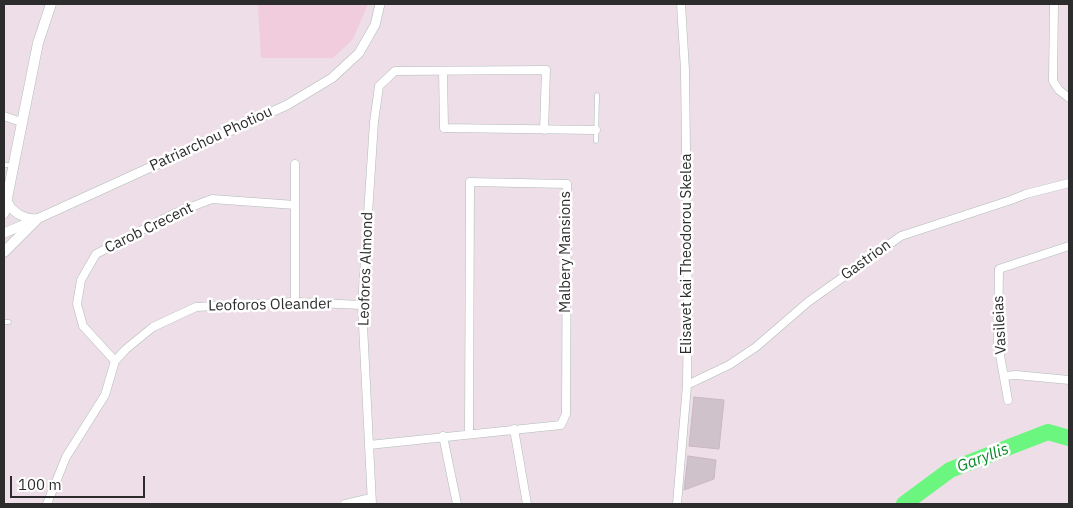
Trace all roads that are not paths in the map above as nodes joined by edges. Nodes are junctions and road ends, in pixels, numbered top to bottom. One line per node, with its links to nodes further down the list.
1 (51, 4): 9 (main road)
2 (380, 4): 19 (street, Patriarchou Photiou)
3 (681, 4): 28 (street, Elisavet kai Theodorou Skelea)
4 (1054, 4): 7 (street)
5 (443, 71): 10 (street); 10 (street); 24 (street, Leoforos Almond)
6 (597, 95): 11 (lane)
7 (1069, 98)
8 (4, 116): 9 (street)
9 (21, 122): 14 (main road)
10 (544, 130): 11 (street)
11 (596, 130): 12 (lane)
12 (596, 141)
13 (295, 164): 17 (street)
14 (8, 165): 16 (main road)
15 (1069, 183): 28 (street, Gastrion)
16 (5, 199): 18 (main road); 19 (street)
17 (295, 205): 23 (street); 25 (street, Carob Crecent)
18 (4, 213)
19 (37, 220): 20 (street, Patriarchou Photiou); 22 (main road)
20 (4, 232)
21 (1069, 246): 26 (street, Vasileias)
22 (4, 252)
23 (294, 302): 24 (street, Leoforos Oleander); 25 (street, Leoforos Oleander)
24 (362, 305): 33 (street, Leoforos Almond)
25 (115, 361): 35 (street, Leoforos Oleander)
26 (1004, 376): 27 (street); 29 (street, Vasileias)
27 (1069, 380)
28 (687, 385): 39 (street, Elisavet kai Theodorou Skelea)
29 (1008, 400)
30 (514, 429): 31 (street, Malbery Mansions); 31 (street, Malbery Mansions); 38 (street)
31 (469, 434): 32 (street, Malbery Mansions)
32 (443, 436): 33 (street, Malbery Mansions); 37 (street)
33 (368, 445): 34 (street, Leoforos Almond)
34 (371, 501): 36 (street)
35 (48, 504)
36 (345, 504)
37 (457, 504)
38 (527, 504)
39 (677, 504)

